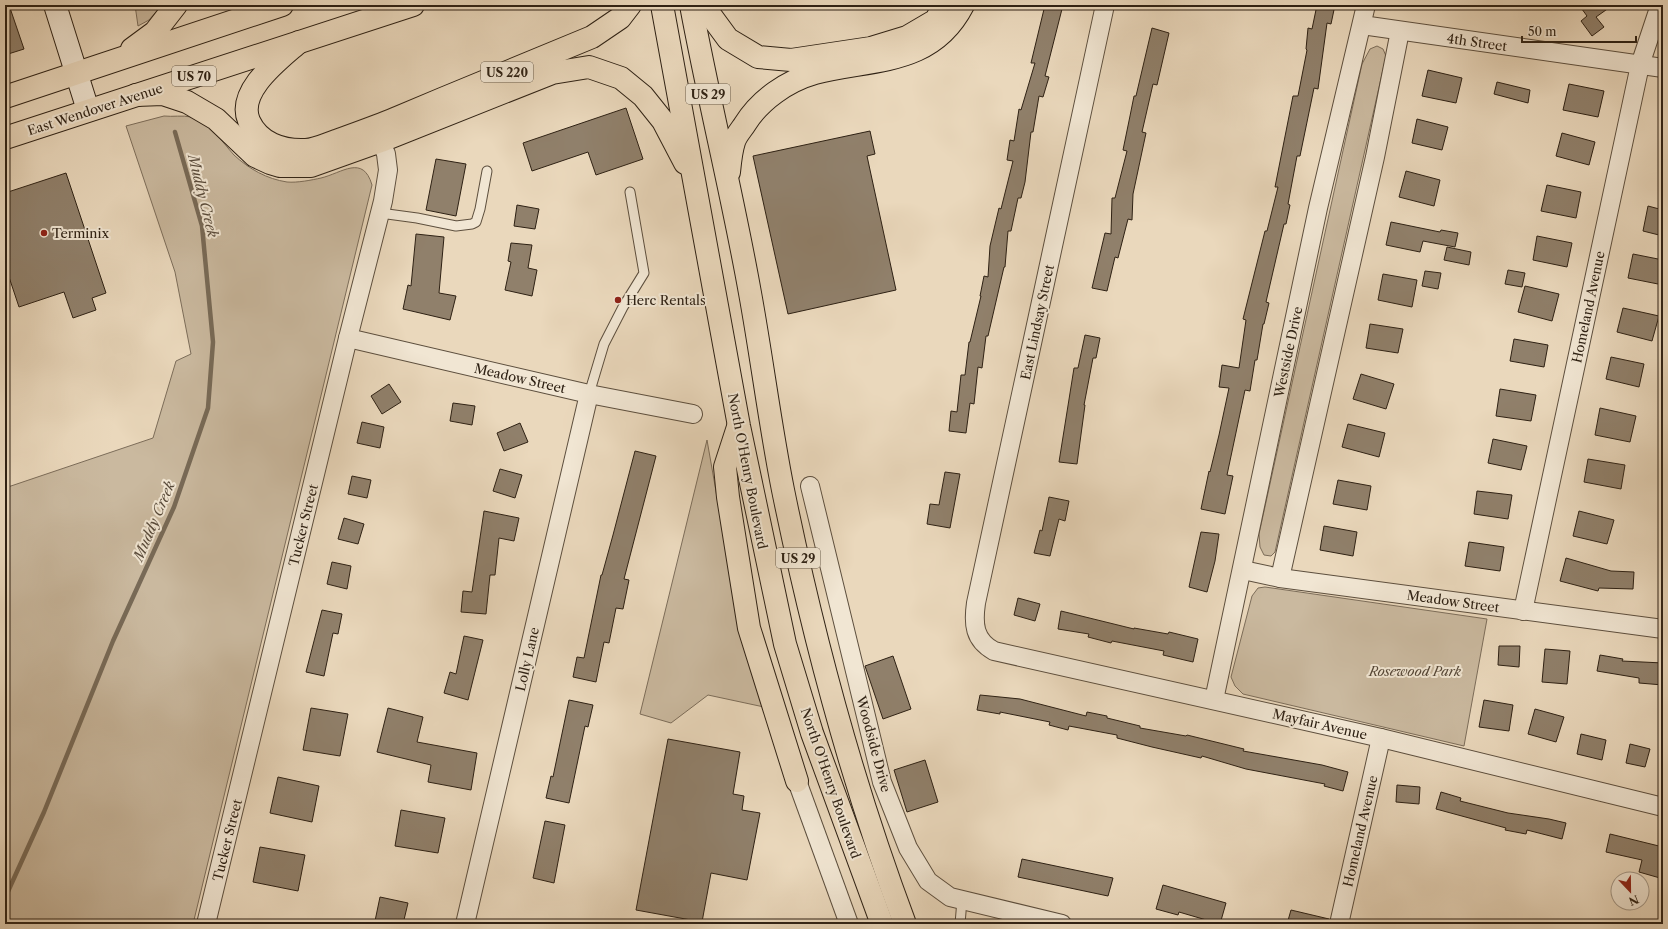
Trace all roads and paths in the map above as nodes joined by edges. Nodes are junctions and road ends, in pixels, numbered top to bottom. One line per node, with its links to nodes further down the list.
1 (55, 5): 20 (street)
2 (176, 5): 17 (highway)
3 (413, 5): 16 (highway, East Wendover Avenue / US 70)
4 (630, 5): 24 (highway, US 220)
5 (662, 5): 27 (highway, North O'Henry Boulevard / US 29)
6 (691, 5): 28 (highway, North O'Henry Boulevard / US 29)
7 (703, 5): 8 (highway)
8 (944, 5)
9 (963, 5): 28 (highway)
10 (1106, 5): 40 (street, East Lindsay Street)
11 (1366, 5): 14 (street, Westside Drive)
12 (1660, 5): 18 (street, Homeland Avenue)
13 (275, 6): 17 (highway)
14 (1362, 25): 15 (street, 4th Street); 36 (street, Westside Drive)
15 (1400, 31): 18 (street, 4th Street); 37 (street)
16 (299, 42): 21 (highway, East Wendover Avenue / US 70); 24 (highway, US 220)
17 (115, 61): 20 (highway)
18 (1640, 65): 19 (street, 4th Street); 38 (street, Homeland Avenue)
19 (1663, 68)
20 (77, 74): 22 (highway); 23 (street)
21 (136, 96): 23 (highway, East Wendover Avenue / US 70); 24 (highway)
22 (5, 97)
23 (88, 110): 25 (highway, East Wendover Avenue / US 70)
24 (378, 134): 27 (highway); 30 (street, Tucker Street)
25 (5, 138)
26 (487, 170): 30 (lane)
27 (695, 182): 34 (highway, North O'Henry Boulevard / US 29)
28 (727, 183): 50 (highway, North O'Henry Boulevard / US 29)
29 (630, 192): 32 (lane)
30 (380, 213): 31 (street, Tucker Street)
31 (348, 338): 32 (street, Meadow Street); 46 (street, Tucker Street)
32 (589, 394): 33 (street, Meadow Street); 47 (street, Lolly Lane)
33 (693, 414)
34 (739, 426): 43 (highway); 49 (highway, North O'Henry Boulevard / US 29)
35 (810, 486): 45 (street, Woodside Drive)
36 (1243, 570): 37 (street, Meadow Street); 41 (street, Westside Drive)
37 (1280, 578): 38 (street, Meadow Street)
38 (1523, 611): 39 (street, Meadow Street)
39 (1663, 629)
40 (979, 640): 41 (street, Mayfair Avenue)
41 (1214, 700): 42 (street, Mayfair Avenue)
42 (1381, 738): 44 (street, Mayfair Avenue); 53 (street, Homeland Avenue)
43 (797, 781): 48 (street)
44 (1663, 807)
45 (962, 900): 51 (lane); 52 (street, Woodside Drive)
46 (206, 924)
47 (465, 924)
48 (849, 924)
49 (882, 924)
50 (904, 924)
51 (960, 924)
52 (1062, 924)
53 (1339, 924)

